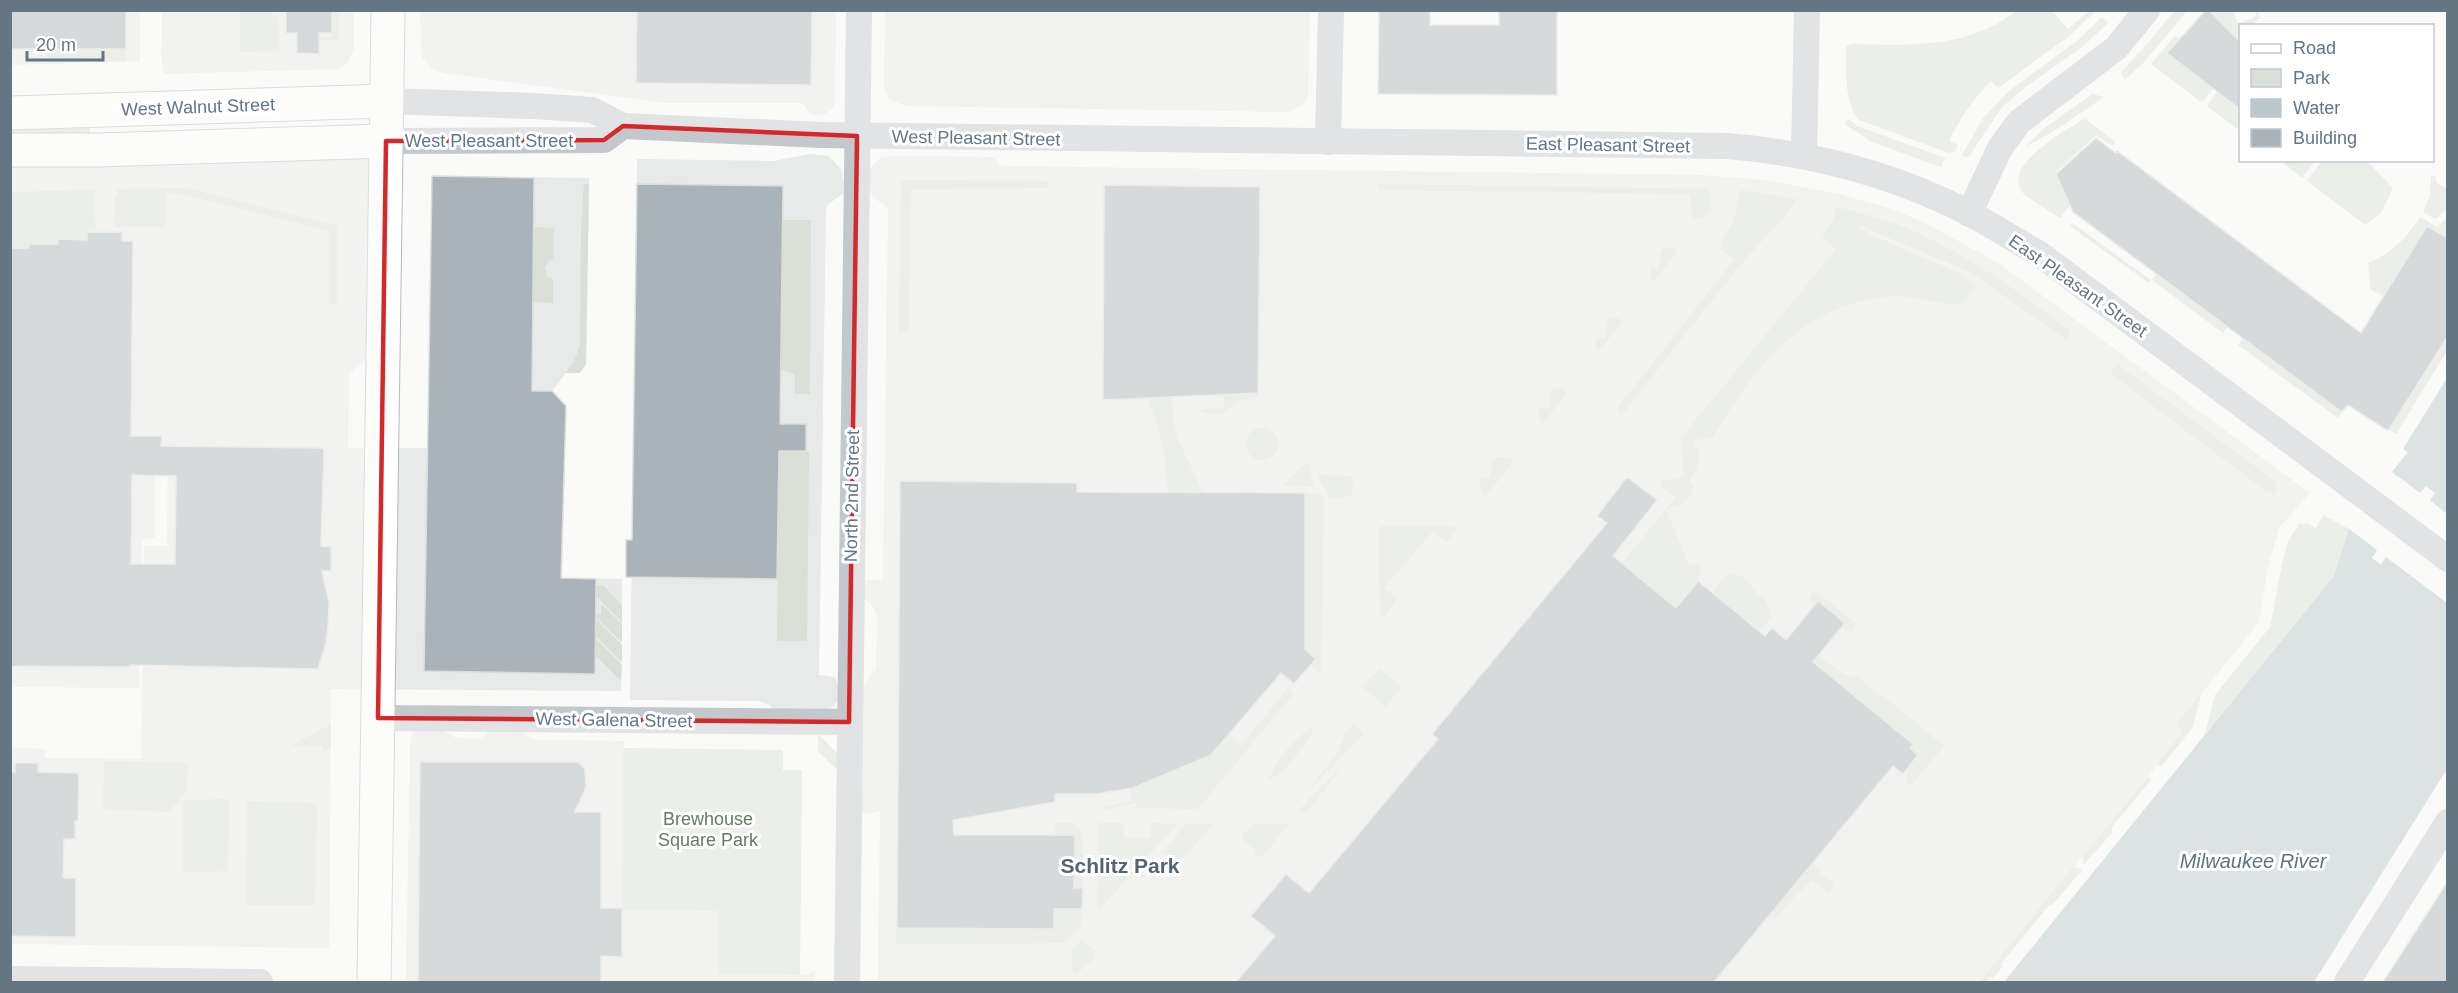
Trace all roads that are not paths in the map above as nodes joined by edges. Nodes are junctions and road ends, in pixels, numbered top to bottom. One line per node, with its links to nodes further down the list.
1 (388, 10): 6 (main road)
2 (859, 10): 9 (street, North 2nd Street)
3 (1331, 10): 11 (street)
4 (1807, 10): 13 (street)
5 (2147, 10): 14 (street)
6 (386, 101): 7 (main road, West Walnut Street); 8 (street, West Pleasant Street); 10 (main road)
7 (10, 113)
8 (623, 126): 9 (street, West Pleasant Street); 10 (street, West Pleasant Street)
9 (857, 136): 11 (street, West Pleasant Street); 17 (street, North 2nd Street)
10 (386, 141): 12 (main road); 16 (main road)
11 (1328, 141): 13 (street, East Pleasant Street)
12 (10, 150)
13 (1804, 155): 14 (street, East Pleasant Street)
14 (1969, 214): 15 (street, East Pleasant Street)
15 (2448, 559)
16 (378, 718): 17 (street, West Galena Street); 21 (main road)
17 (849, 722): 22 (street, North 2nd Street)
18 (2448, 822): 23 (street)
19 (10, 979): 20 (street)
20 (260, 982)
21 (374, 982)
22 (847, 982)
23 (2347, 982)

